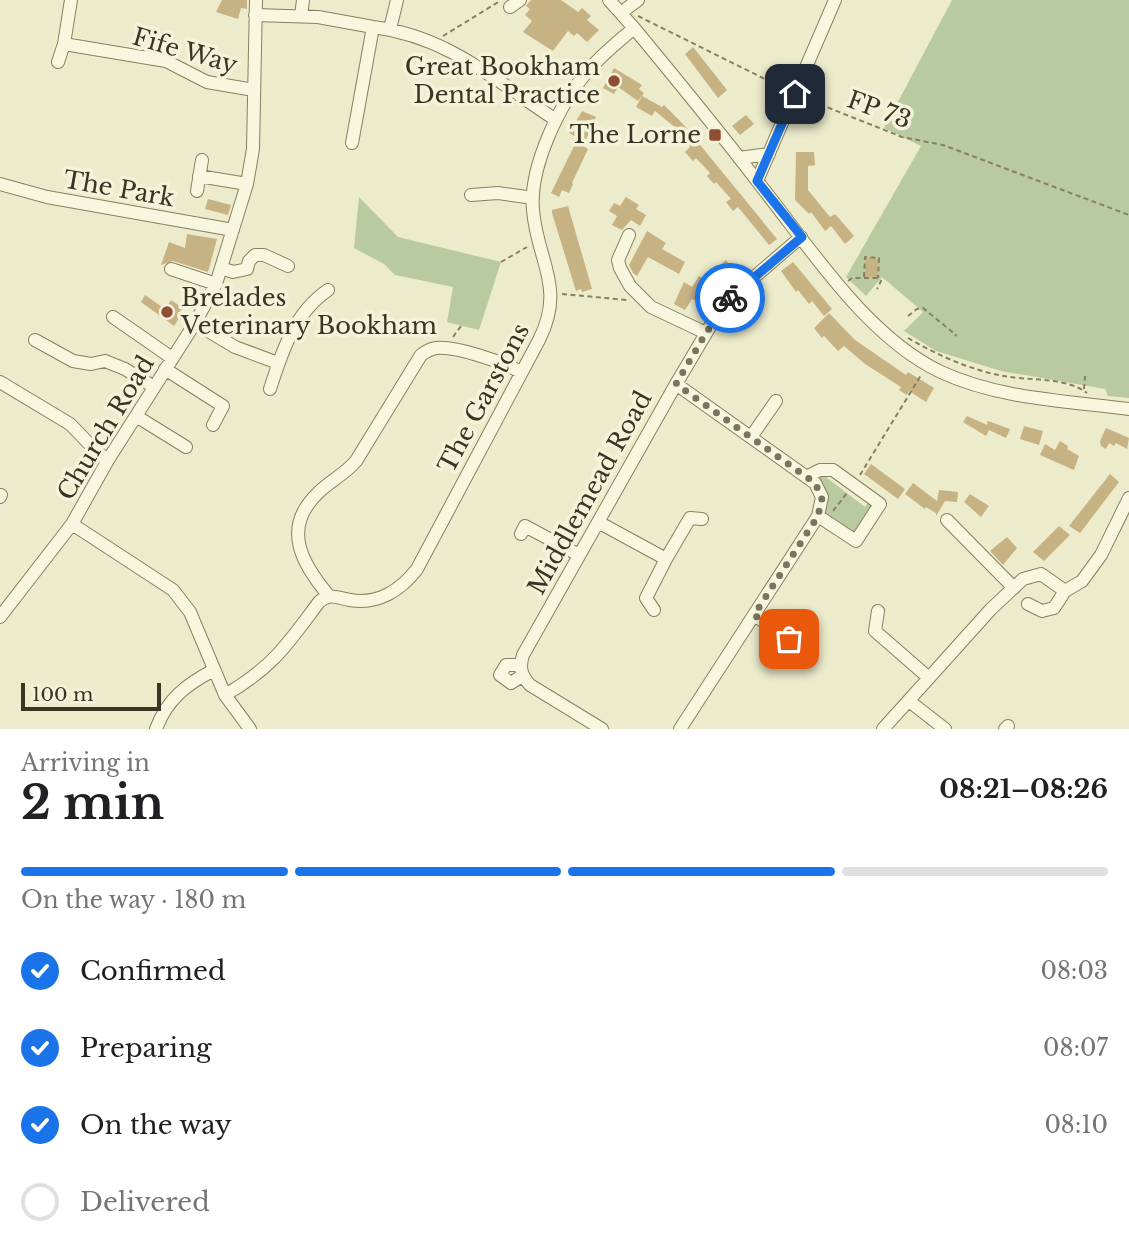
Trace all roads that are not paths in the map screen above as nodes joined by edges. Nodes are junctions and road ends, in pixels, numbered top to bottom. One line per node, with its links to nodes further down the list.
1 (71, 0): 13 (street)
2 (256, 0): 8 (street, Church Road)
3 (303, 0): 9 (street)
4 (609, 0): 10 (street)
5 (638, 0): 10 (street, The Garstons)
6 (835, 0): 18 (street)
7 (396, 3): 12 (street)
8 (255, 15): 9 (street); 15 (street, Church Road)
9 (301, 16): 11 (street)
10 (628, 20): 16 (street, The Garstons); 19 (street)
11 (373, 27): 12 (street); 17 (street)
12 (390, 29): 16 (street)
13 (64, 44): 14 (street); 15 (street, Fife Way)
14 (58, 62)
15 (254, 90): 24 (street, Church Road)
16 (556, 120): 27 (street, The Garstons)
17 (352, 143)
18 (769, 153): 19 (street); 22 (street)
19 (739, 158): 22 (street)
20 (202, 160): 21 (street)
21 (200, 176): 24 (street); 25 (street)
22 (757, 181): 30 (street)
23 (0, 184): 28 (street, The Park)
24 (247, 184): 28 (street, Church Road)
25 (197, 191)
26 (471, 195): 27 (street)
27 (533, 198): 42 (street, The Garstons)
28 (233, 230): 32 (street, Church Road)
29 (629, 235): 38 (street)
30 (802, 237): 38 (street, Middlemead Road); 48 (street)
31 (288, 266): 32 (street)
32 (221, 268): 34 (street, Church Road)
33 (171, 270): 34 (street)
34 (216, 284): 37 (street, Church Road)
35 (328, 290): 40 (street)
36 (113, 317): 41 (street)
37 (195, 323): 40 (street); 41 (street, Church Road)
38 (706, 333): 44 (street, Middlemead Road)
39 (35, 340): 45 (street)
40 (278, 363): 46 (street)
41 (169, 364): 45 (street, Church Road); 50 (street)
42 (521, 372): 66 (street, The Garstons); 66 (street)
43 (0, 382): 53 (street)
44 (676, 384): 51 (street); 59 (street, Middlemead Road)
45 (154, 387): 49 (street, Church Road)
46 (270, 389)
47 (776, 401): 51 (street)
48 (1129, 409)
49 (136, 416): 52 (street); 53 (street, Church Road)
50 (214, 425)
51 (751, 438): 54 (street)
52 (186, 447)
53 (108, 460): 60 (street, Church Road)
54 (806, 477): 56 (street); 56 (street)
55 (1129, 498): 65 (street)
56 (822, 518): 71 (street)
57 (702, 519): 63 (street)
58 (947, 520): 64 (street)
59 (598, 522): 62 (street, Middlemead Road); 63 (street)
60 (72, 524): 69 (street, Church Road); 73 (street)
61 (521, 534): 62 (street)
62 (579, 555): 79 (street, Middlemead Road)
63 (666, 559): 68 (street)
64 (1014, 588): 65 (street); 74 (street)
65 (1065, 591): 67 (street)
66 (329, 596): 75 (street)
67 (1028, 604)
68 (654, 610)
69 (2, 611)
70 (878, 611): 74 (street)
71 (754, 615): 72 (street); 80 (street)
72 (802, 659)
73 (214, 670): 75 (street); 77 (street)
74 (929, 678): 76 (street)
75 (225, 695): 78 (street)
76 (909, 701): 81 (street); 82 (street)
77 (156, 729)
78 (250, 729)
79 (602, 729)
80 (680, 729)
81 (883, 729)
82 (945, 729)

